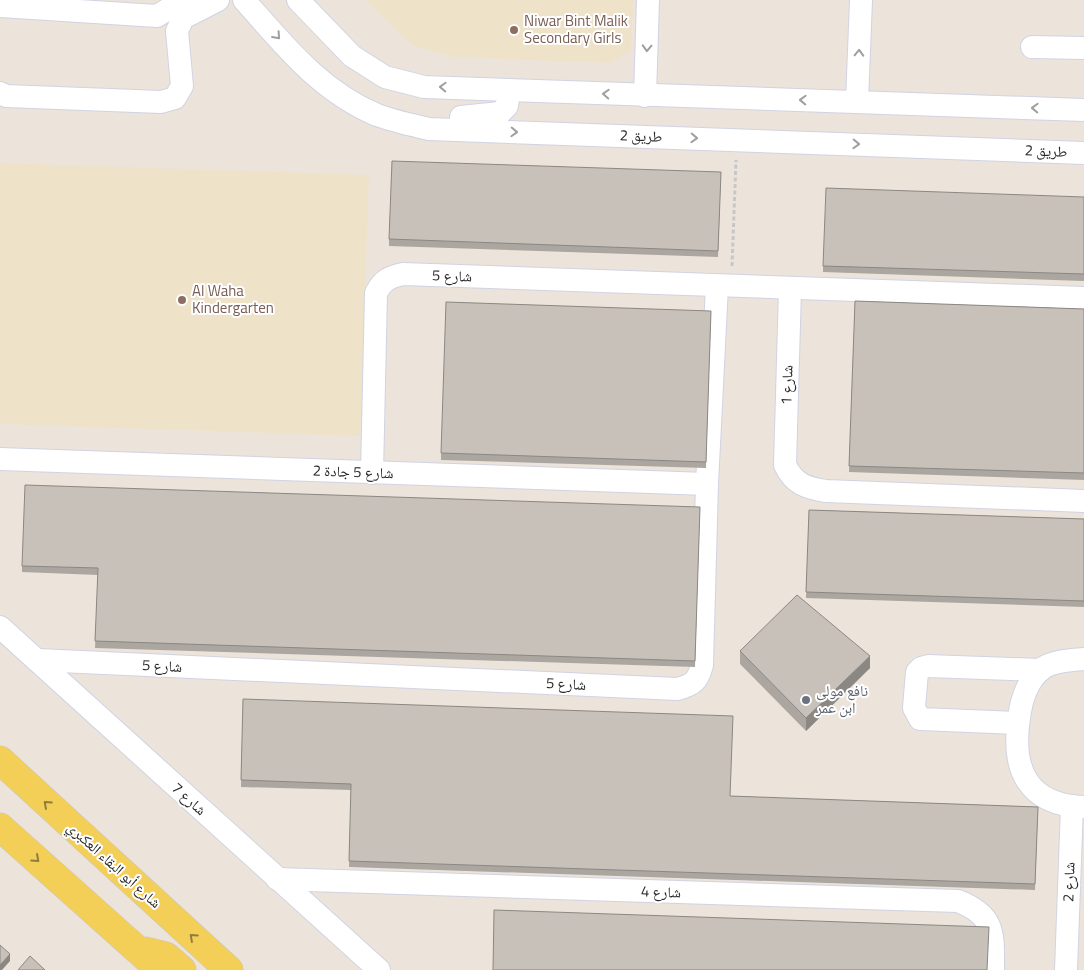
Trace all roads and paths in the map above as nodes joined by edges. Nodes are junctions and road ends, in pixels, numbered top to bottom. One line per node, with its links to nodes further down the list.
1 (183, 0): 8 (street)
2 (218, 0): 9 (street)
3 (244, 0): 17 (street, طريق 2, one-way to 17)
4 (298, 0): 12 (street, one-way to 4)
5 (648, 0): 14 (street, one-way to 14)
6 (861, 0): 15 (street, one-way to 6)
7 (0, 6): 8 (street)
8 (157, 16): 9 (street)
9 (177, 31): 13 (street)
10 (1032, 47): 11 (street)
11 (1084, 48)
12 (509, 90): 14 (street, one-way to 12); 17 (street)
13 (0, 93)
14 (646, 96): 15 (street, one-way to 14)
15 (857, 102): 16 (street, one-way to 15)
16 (1084, 110)
17 (429, 129): 18 (street, طريق 2, one-way to 18)
18 (736, 140): 19 (street, طريق 2, one-way to 19); 20 (path)
19 (1084, 153)
20 (724, 286): 21 (street, شارع 5); 24 (street, شارع 5); 25 (street, شارع 5)
21 (790, 289): 22 (street); 26 (street, شارع 1)
22 (1084, 298)
23 (0, 459): 24 (street, شارع 5 جادة 2)
24 (372, 472): 25 (street, شارع 5 جادة 2)
25 (707, 484): 29 (street, شارع 5)
26 (1084, 502)
27 (0, 627): 29 (street, شارع 7)
28 (1084, 659): 30 (street)
29 (38, 660): 35 (street, شارع 7)
30 (1040, 670): 31 (street); 31 (street)
31 (1018, 723): 33 (street)
32 (1, 761): 39 (main road, شارع أبو البقاء العكبري, one-way to 32)
33 (1078, 807): 42 (street, شارع 2)
34 (0, 827): 36 (main road, one-way to 36)
35 (277, 879): 40 (street, شارع 7); 41 (street, شارع 4)
36 (135, 947): 37 (main road); 38 (main road)
37 (160, 970)
38 (182, 970)
39 (229, 970)
40 (379, 970)
41 (993, 970)
42 (1066, 970)

